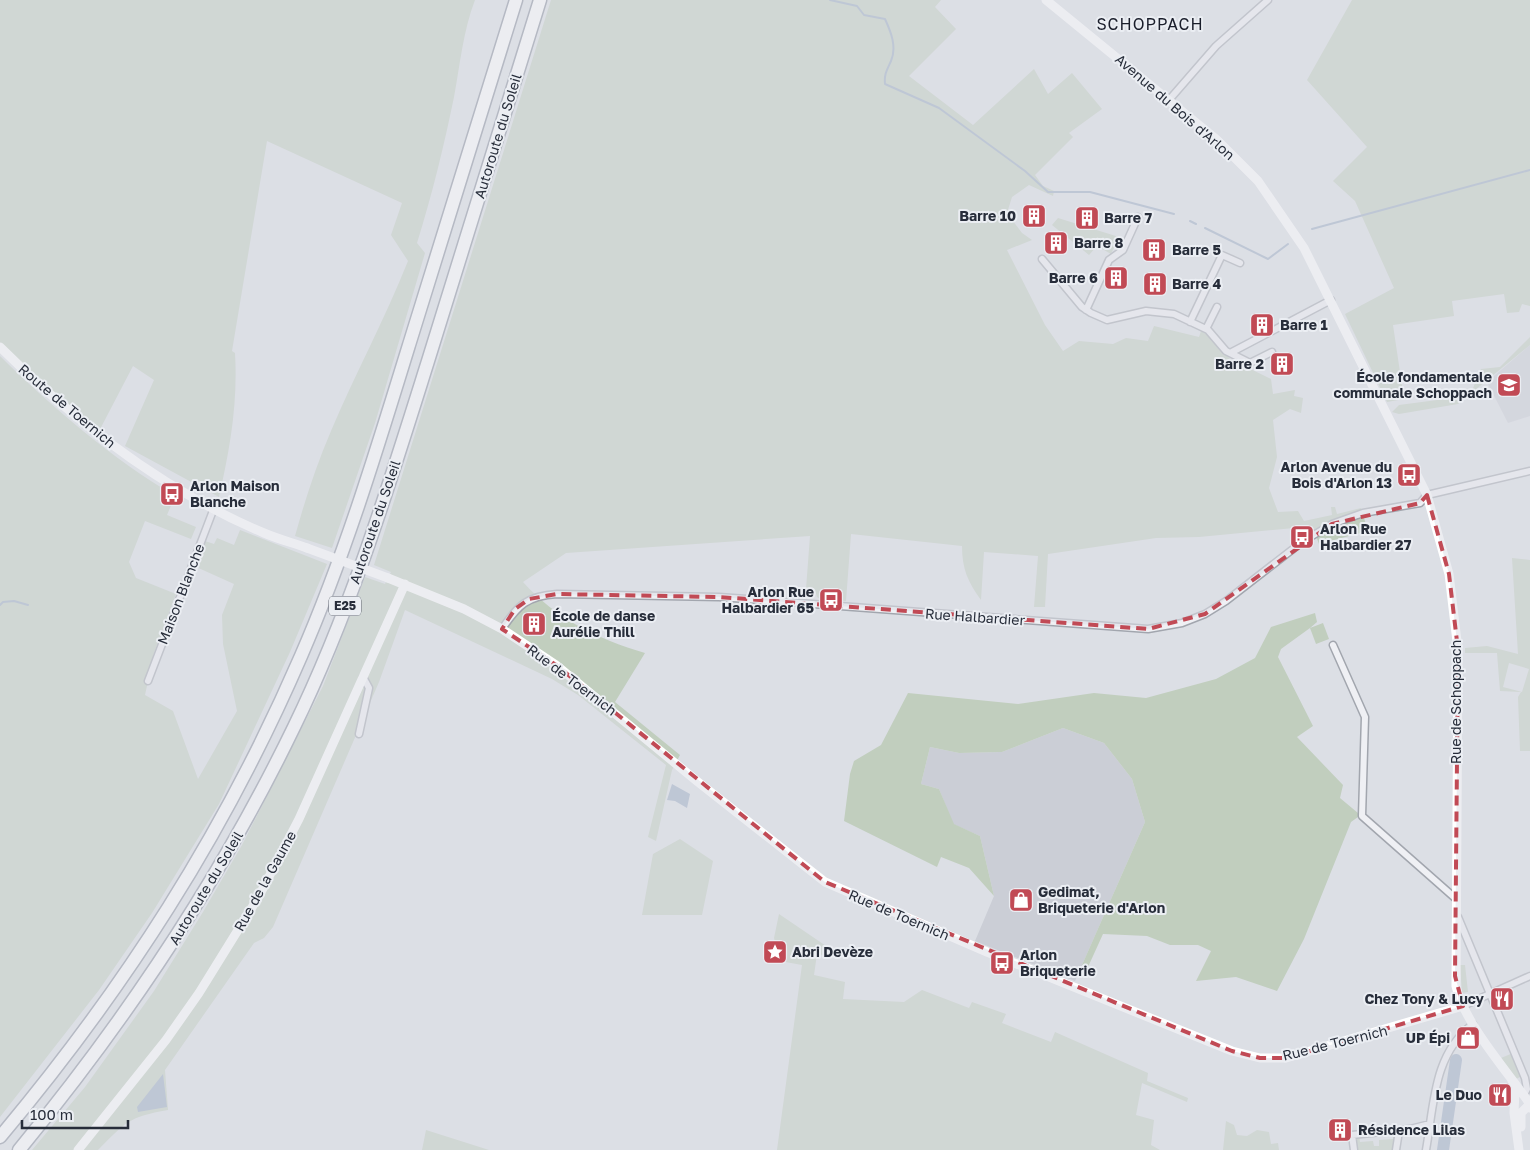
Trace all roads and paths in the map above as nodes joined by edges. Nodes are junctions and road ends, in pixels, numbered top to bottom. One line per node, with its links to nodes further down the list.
1 (516, 0): 37 (highway, Autoroute du Soleil / E25)
2 (540, 0): 38 (highway, Autoroute du Soleil / E25)
3 (1046, 0): 5 (main road, Avenue du Bois d'Arlon)
4 (1268, 0): 5 (street)
5 (1170, 100): 9 (main road, Avenue du Bois d'Arlon)
6 (1138, 217): 11 (street)
7 (1042, 259): 11 (street)
8 (1240, 263): 12 (street)
9 (1331, 300): 15 (street); 18 (main road, Avenue du Bois d'Arlon)
10 (1217, 307): 13 (street)
11 (1086, 310): 12 (street)
12 (1190, 322): 13 (street)
13 (1206, 329): 15 (street)
14 (0, 347): 19 (main road, Route de Toernich)
15 (1232, 352): 16 (street)
16 (1272, 352)
17 (1530, 471): 18 (street, Rue Halbardier)
18 (1426, 495): 21 (street, Rue Halbardier); 26 (main road, Rue de Schoppach)
19 (214, 508): 20 (main road, bridge); 24 (street, Maison Blanche)
20 (405, 584): 21 (main road, Rue de Toernich); 23 (main road, Rue de la Gaume)
21 (502, 629): 30 (main road, Rue de Toernich)
22 (1333, 645): 26 (street)
23 (363, 677): 25 (street); 39 (main road, Rue de la Gaume)
24 (148, 681)
25 (359, 734)
26 (1455, 898): 27 (main road, Rue de Schoppach)
27 (1455, 912): 29 (street); 30 (main road, Rue de Schoppach)
28 (1530, 976): 29 (street)
29 (1490, 993): 30 (street); 32 (street)
30 (1463, 1006): 31 (main road, Rue de Schoppach)
31 (1473, 1024): 32 (main road, Rue de Schoppach); 35 (street)
32 (1521, 1095): 33 (main road); 43 (main road)
33 (1530, 1104)
34 (1530, 1108): 43 (main road)
35 (1430, 1124): 36 (street); 42 (street)
36 (1399, 1131): 40 (street); 41 (street)
37 (0, 1137)
38 (19, 1150)
39 (78, 1150)
40 (1354, 1150)
41 (1396, 1150)
42 (1426, 1150)
43 (1521, 1150)

